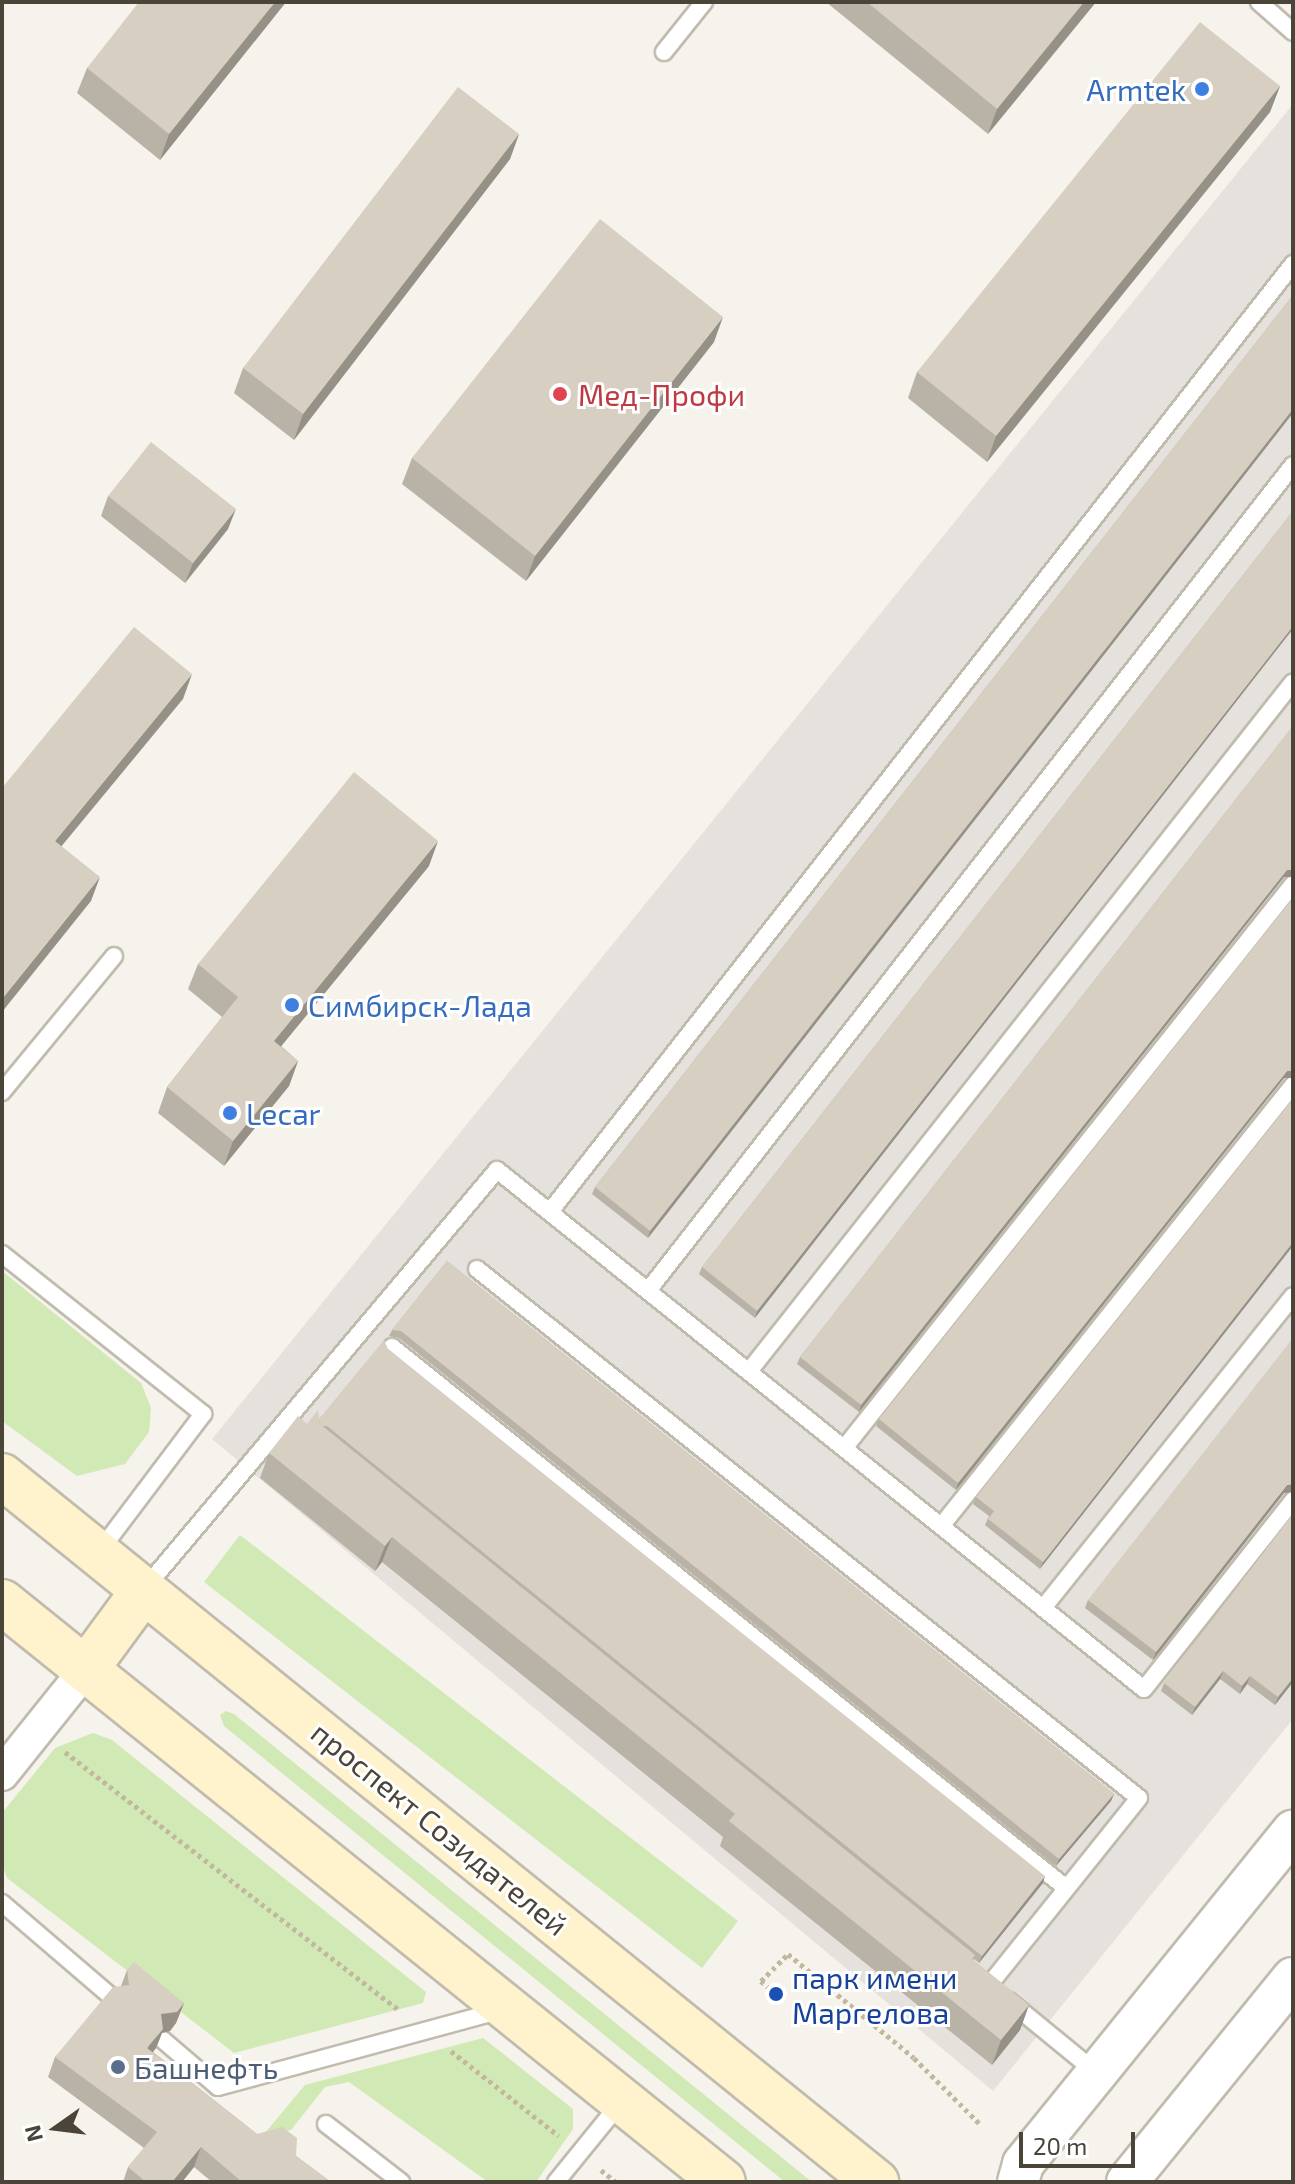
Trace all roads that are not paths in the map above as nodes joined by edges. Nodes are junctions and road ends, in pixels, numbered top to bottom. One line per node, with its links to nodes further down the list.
1 (704, 2): 4 (lane)
2 (1259, 2): 3 (lane)
3 (1293, 32)
4 (664, 52)
5 (1293, 264): 12 (lane)
6 (1293, 465): 15 (lane)
7 (1293, 682): 18 (lane)
8 (1293, 884): 19 (lane)
9 (114, 956): 11 (lane)
10 (1293, 1085): 22 (lane)
11 (2, 1092)
12 (552, 1209): 15 (lane); 24 (lane)
13 (2, 1254): 23 (lane)
14 (477, 1269): 30 (lane)
15 (650, 1288): 18 (lane)
16 (1293, 1296): 26 (lane)
17 (392, 1347): 30 (lane)
18 (750, 1370): 19 (lane)
19 (845, 1447): 22 (lane)
20 (2, 1476): 23 (main road, проспект Созидателей)
21 (1293, 1500): 26 (lane)
22 (942, 1525): 26 (lane)
23 (99, 1553): 24 (main road, проспект Созидателей)
24 (144, 1590): 27 (main road); 42 (main road, проспект Созидателей)
25 (2, 1602): 27 (main road)
26 (1043, 1608)
27 (86, 1669): 28 (street); 34 (main road)
28 (2, 1774)
29 (1293, 1830): 36 (street)
30 (1066, 1888): 36 (lane)
31 (2, 1903): 33 (lane)
32 (1293, 1978): 44 (street)
33 (113, 1998)
34 (507, 2008): 35 (lane); 37 (main road)
35 (163, 2040)
36 (1097, 2073): 43 (street)
37 (622, 2101): 40 (lane); 41 (main road)
38 (326, 2124): 39 (lane)
39 (401, 2182)
40 (556, 2182)
41 (723, 2182)
42 (876, 2182)
43 (1018, 2182)
44 (1127, 2182)

